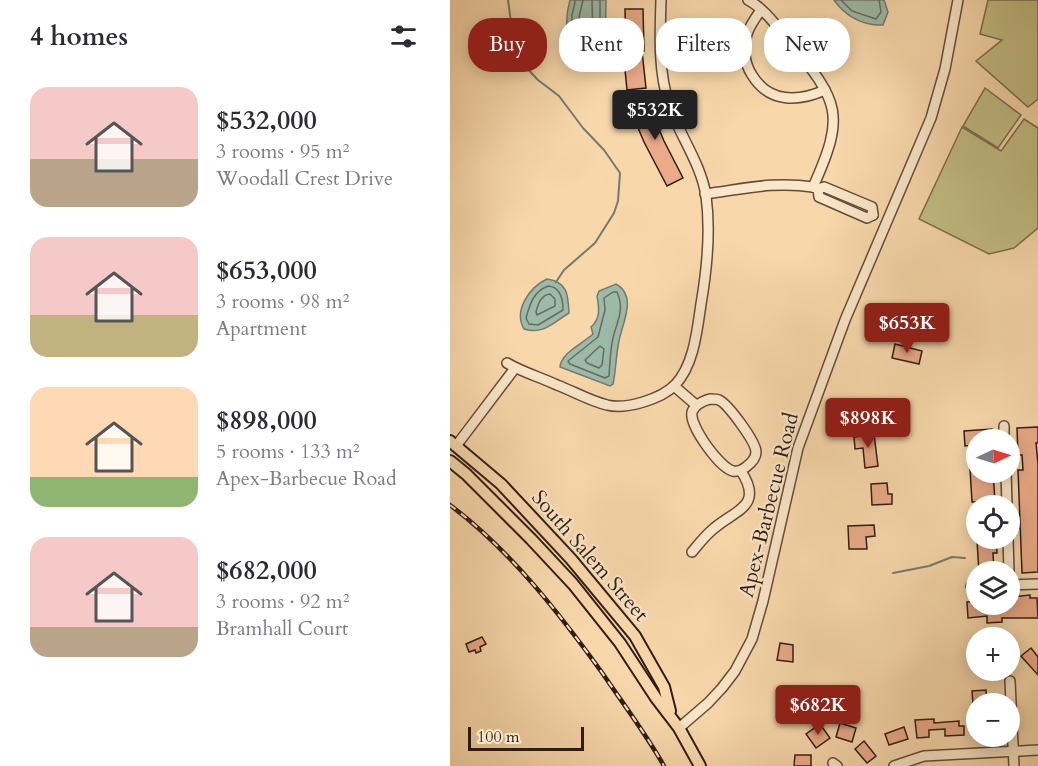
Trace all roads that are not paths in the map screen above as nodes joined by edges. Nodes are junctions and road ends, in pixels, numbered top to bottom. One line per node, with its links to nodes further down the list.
1 (662, 0): 7 (street)
2 (748, 0): 4 (street)
3 (958, 0): 8 (street, Apex-Barbecue Road)
4 (761, 10): 5 (street); 5 (street)
5 (825, 90): 6 (street)
6 (816, 188): 7 (street); 8 (street)
7 (705, 194): 9 (street)
8 (888, 220): 18 (street, Apex-Barbecue Road)
9 (674, 386): 10 (street); 11 (street)
10 (696, 405): 13 (street); 13 (street)
11 (453, 444): 18 (main road, South Salem Street)
12 (450, 461): 18 (main road, South Salem Street)
13 (741, 471): 14 (street)
14 (692, 552)
15 (1038, 584): 16 (street)
16 (1020, 585)
17 (1010, 681): 20 (street)
18 (675, 722): 21 (main road, South Salem Street)
19 (1038, 750): 20 (street)
20 (1014, 751): 22 (street); 23 (street)
21 (700, 766)
22 (894, 766)
23 (1014, 766)

